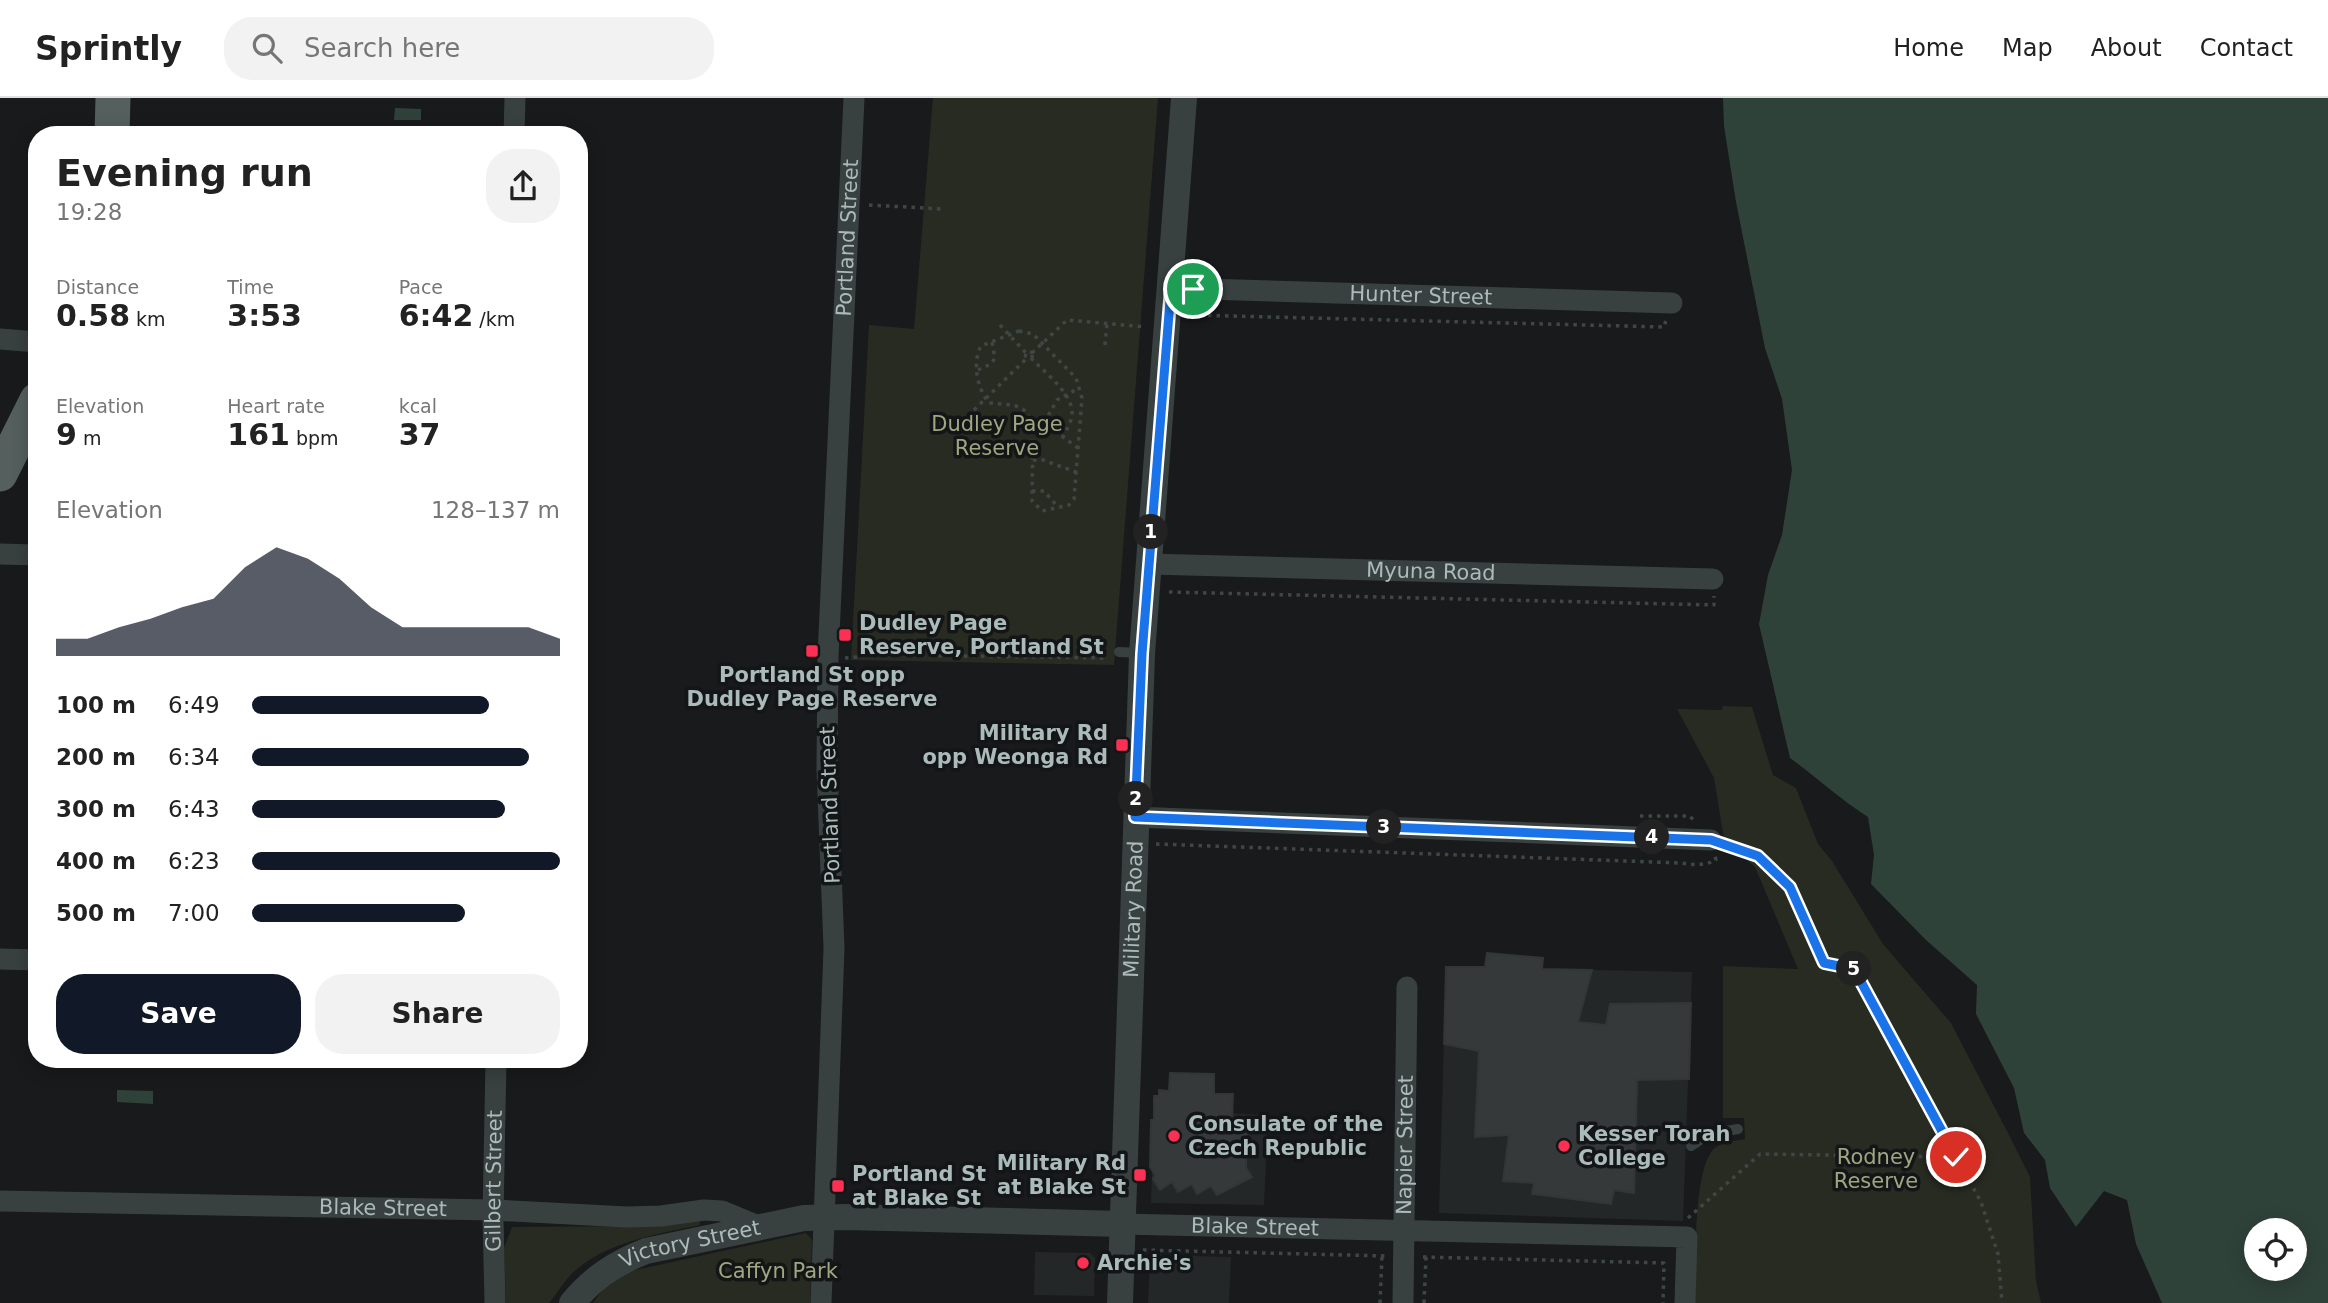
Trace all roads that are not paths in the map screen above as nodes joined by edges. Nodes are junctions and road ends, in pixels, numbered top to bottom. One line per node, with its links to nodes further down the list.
1 (113, 98): 5 (main road)
2 (514, 98): 6 (street)
3 (854, 98): 27 (street, Portland Street)
4 (1184, 98): 7 (street, Military Road)
5 (111, 126)
6 (514, 126)
7 (1171, 288): 8 (street, Hunter Street); 15 (street, Military Road)
8 (1672, 303)
9 (0, 339): 10 (street)
10 (28, 341)
11 (28, 418): 12 (main road)
12 (0, 474)
13 (0, 554): 14 (street)
14 (28, 555)
15 (1149, 564): 16 (street, Myuna Road); 17 (street, Military Road)
16 (1713, 579)
17 (1135, 817): 18 (street); 28 (street, Military Road)
18 (1711, 840)
19 (0, 959): 20 (street)
20 (28, 960)
21 (1407, 987): 30 (street, Napier Street)
22 (496, 1068): 26 (street, Gilbert Street)
23 (1738, 1129): 24 (lane)
24 (1691, 1146)
25 (0, 1200): 26 (street, Blake Street)
26 (493, 1210): 29 (street, Blake Street); 31 (street, Gilbert Street)
27 (824, 1217): 28 (street, Blake Street); 29 (street, Victory Street); 33 (street, Portland Street)
28 (1122, 1224): 30 (street, Blake Street); 34 (street, Military Road)
29 (761, 1227): 32 (street, Victory Street)
30 (1405, 1231): 35 (street, Napier Street); 36 (street, Blake Street)
31 (495, 1303)
32 (572, 1303)
33 (821, 1303)
34 (1120, 1303)
35 (1403, 1303)
36 (1685, 1303)

